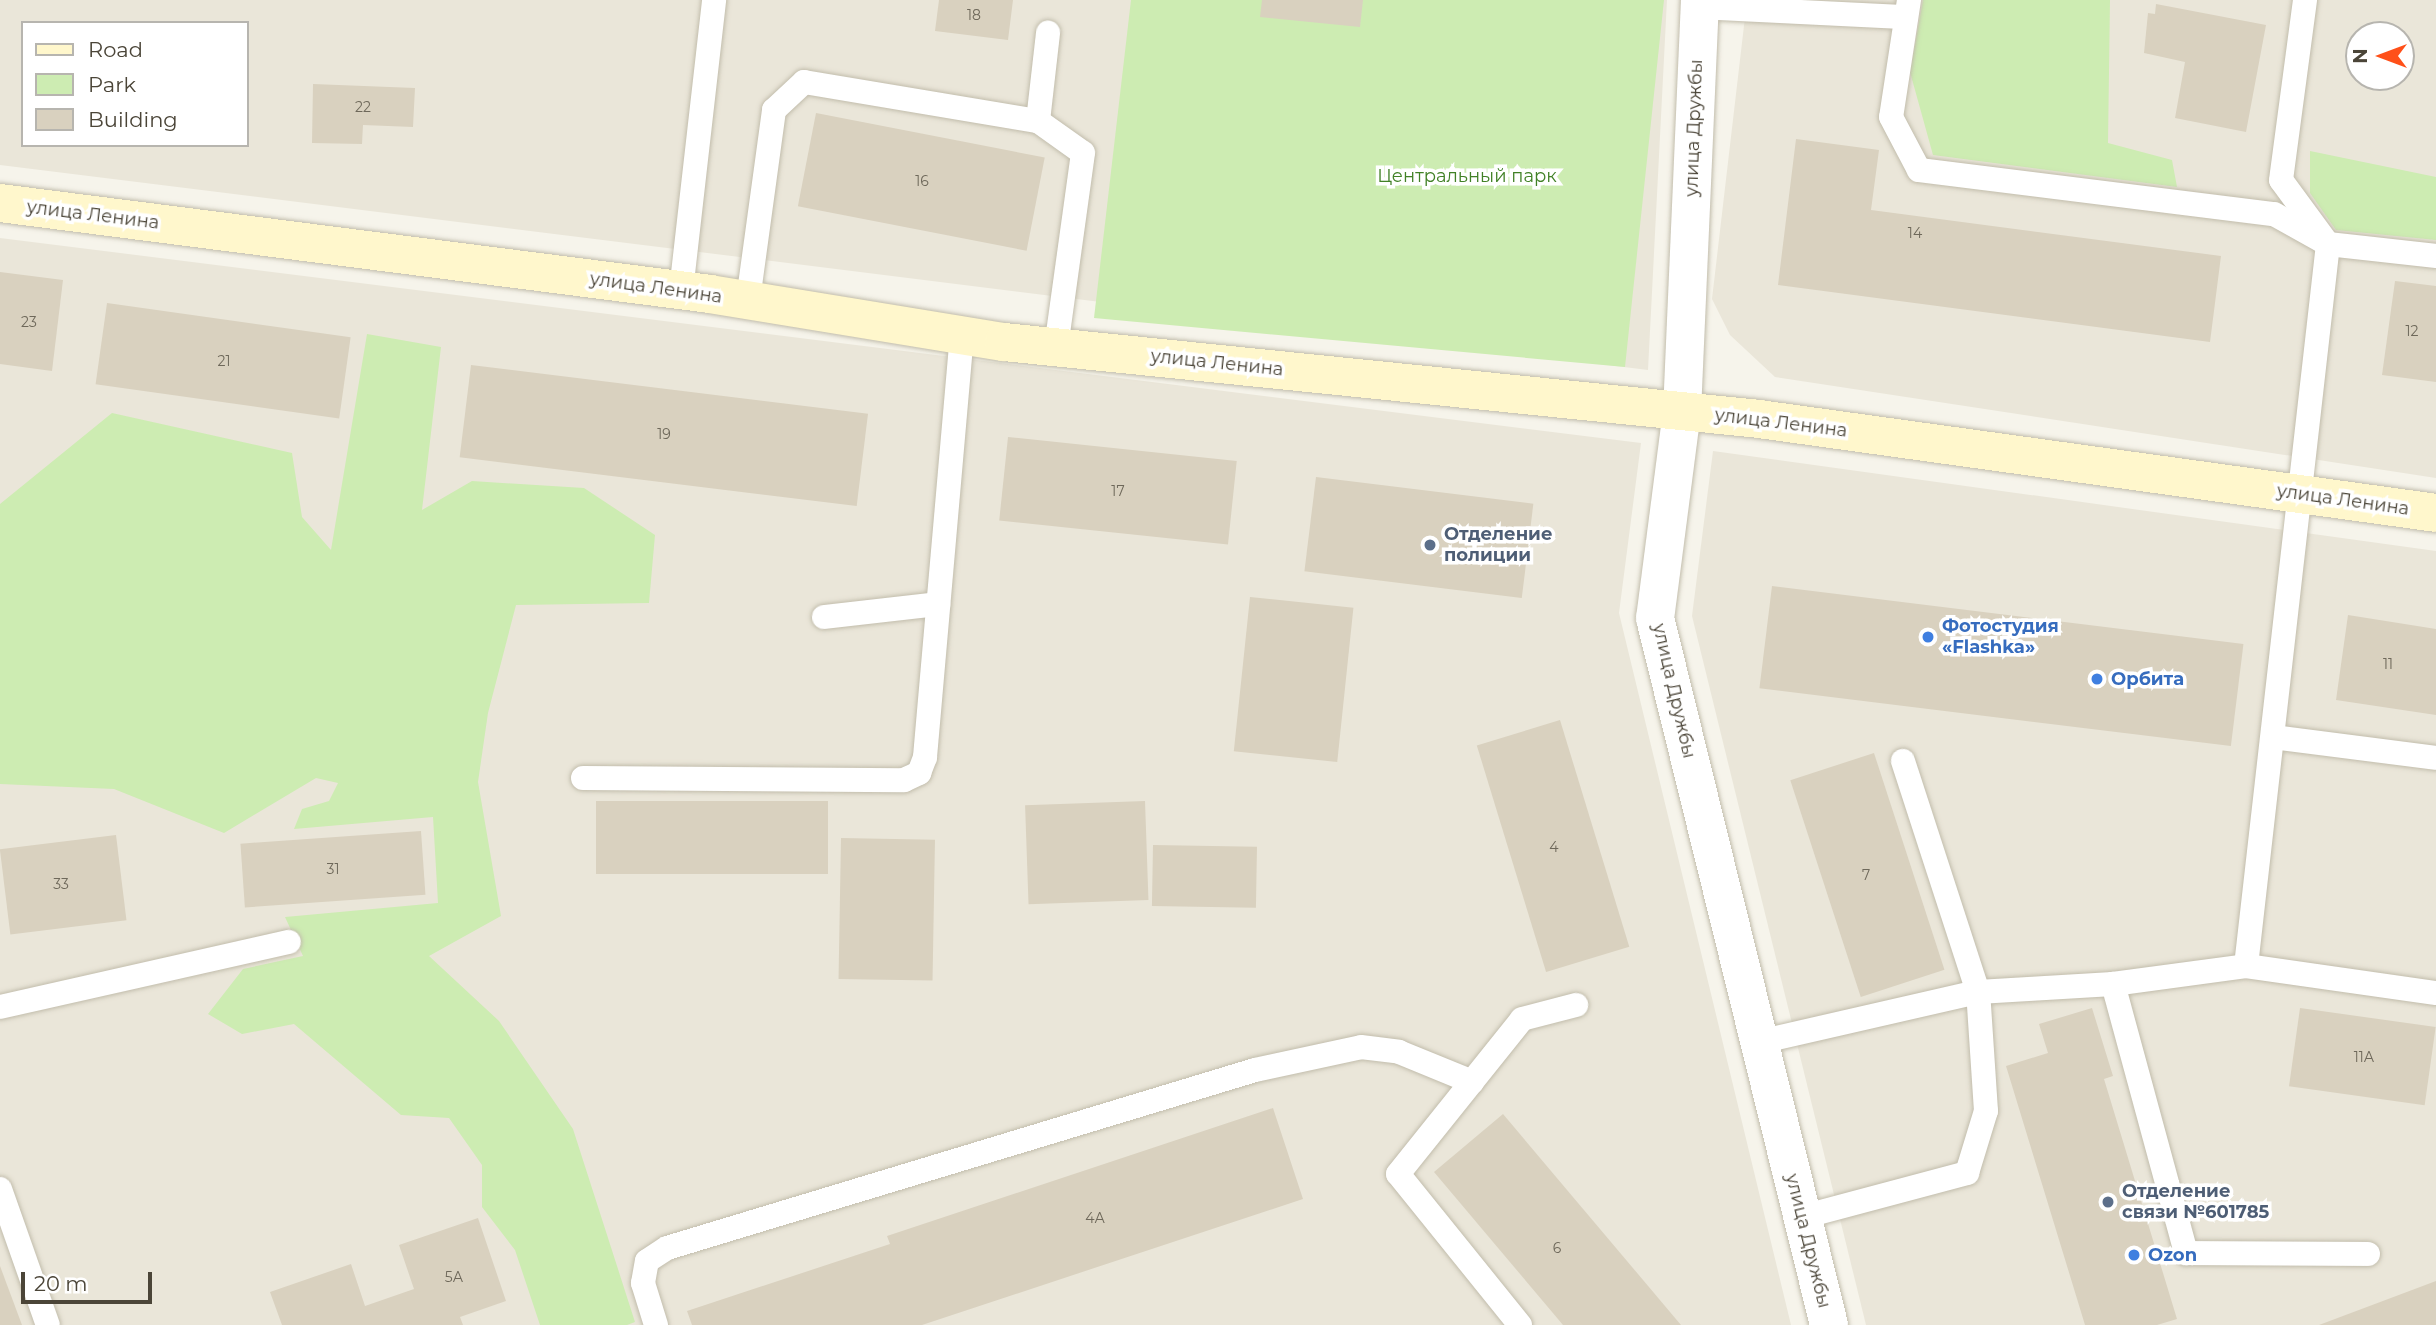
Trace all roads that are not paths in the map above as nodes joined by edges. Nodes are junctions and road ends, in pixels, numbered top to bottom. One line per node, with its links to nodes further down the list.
1 (714, 0): 10 (lane)
2 (2305, 0): 8 (lane)
3 (1700, 3): 4 (lane); 14 (street, улица Дружбы)
4 (1908, 9): 8 (lane)
5 (1048, 33): 6 (lane)
6 (1038, 121): 11 (lane); 13 (lane)
7 (0, 203): 10 (main road, улица Ленина)
8 (2328, 244): 9 (lane); 15 (lane)
9 (2436, 256)
10 (681, 291): 11 (main road, улица Ленина)
11 (748, 300): 12 (main road, улица Ленина)
12 (962, 336): 13 (main road, улица Ленина); 17 (lane)
13 (1056, 347): 14 (main road, улица Ленина)
14 (1682, 411): 15 (main road, улица Ленина); 30 (street, улица Дружбы)
15 (2300, 494): 16 (main road, улица Ленина); 19 (lane)
16 (2436, 513)
17 (938, 604): 18 (lane); 22 (lane)
18 (824, 617)
19 (2273, 737): 20 (lane); 24 (lane)
20 (2436, 758)
21 (1903, 761): 26 (lane)
22 (583, 778)
23 (289, 942): 29 (lane)
24 (2246, 966): 25 (lane); 27 (lane)
25 (2113, 984): 26 (lane); 34 (lane)
26 (1978, 992): 30 (lane); 33 (lane)
27 (2436, 992)
28 (1576, 1005): 31 (lane)
29 (0, 1007)
30 (1759, 1042): 33 (street, улица Дружбы)
31 (1472, 1082): 36 (lane); 37 (lane)
32 (0, 1189): 35 (lane)
33 (1802, 1217): 38 (street, улица Дружбы)
34 (2368, 1254)
35 (48, 1325)
36 (656, 1325)
37 (1520, 1325)
38 (1829, 1325)

